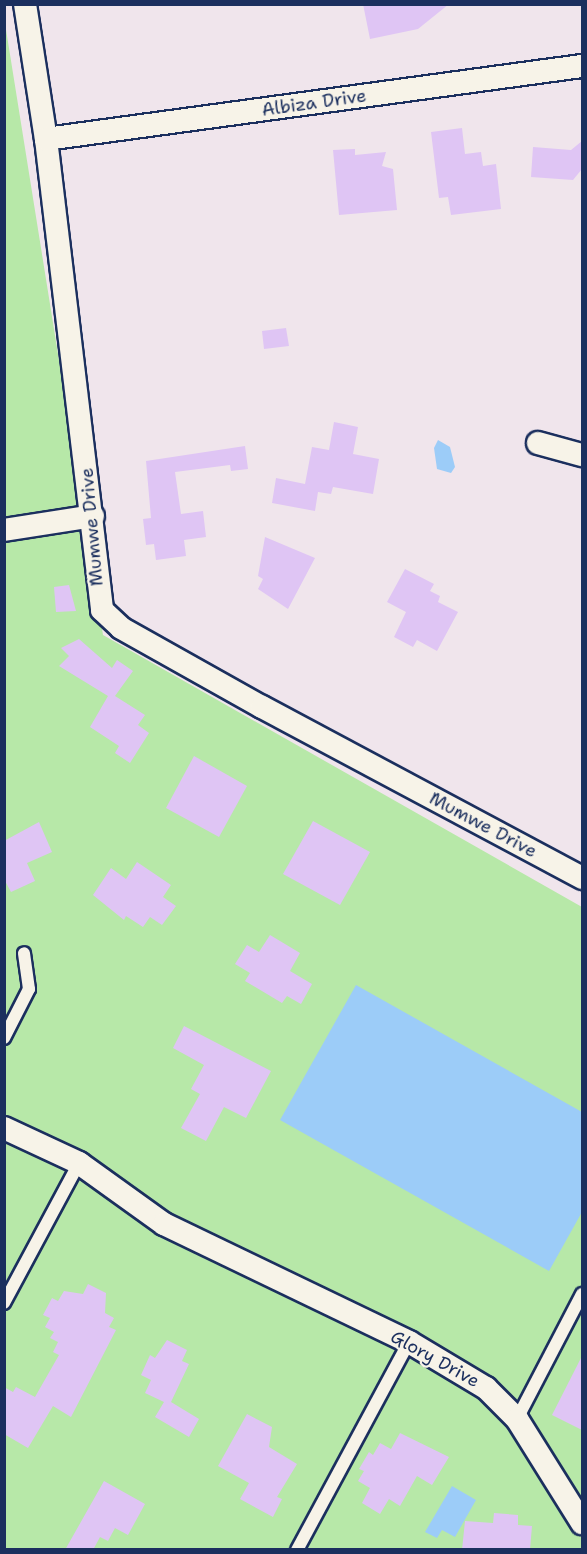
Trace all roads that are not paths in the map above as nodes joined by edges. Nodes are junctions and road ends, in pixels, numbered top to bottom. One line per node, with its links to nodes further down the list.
1 (25, 4): 3 (street, Mumwe Drive)
2 (582, 66): 3 (street, Albiza Drive)
3 (46, 139): 6 (street, Mumwe Drive)
4 (538, 443): 5 (street)
5 (582, 455)
6 (93, 516): 7 (street); 8 (street, Mumwe Drive)
7 (4, 530)
8 (582, 878)
9 (24, 953): 10 (lane)
10 (4, 1038)
11 (4, 1128): 12 (street, Glory Drive)
12 (79, 1163): 14 (lane); 15 (street, Glory Drive)
13 (582, 1294): 16 (lane)
14 (4, 1303)
15 (409, 1342): 16 (street, Glory Drive); 18 (lane)
16 (517, 1419): 17 (street, Glory Drive)
17 (582, 1523)
18 (297, 1550)

